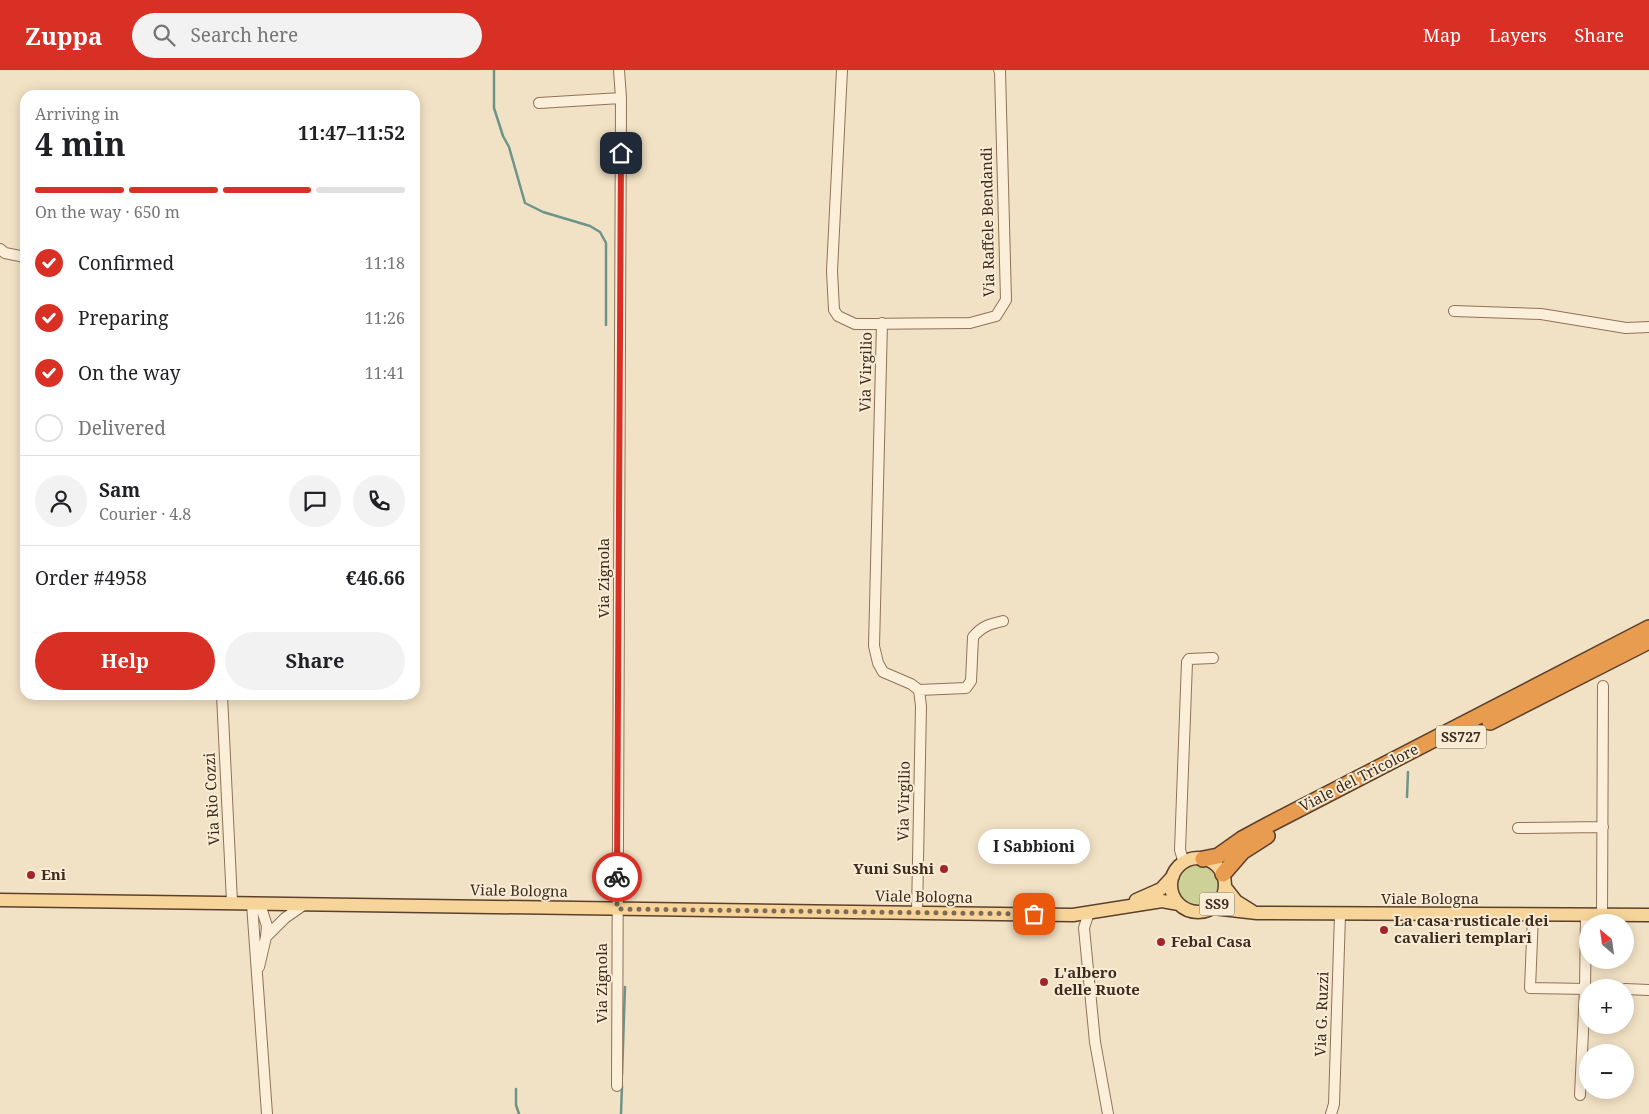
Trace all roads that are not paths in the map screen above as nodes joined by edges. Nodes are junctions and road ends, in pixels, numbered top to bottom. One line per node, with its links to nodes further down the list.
1 (619, 70): 4 (street, Via Zignola)
2 (842, 70): 9 (street, Via Virgilio)
3 (999, 70): 9 (street, Via Raffele Bendandi)
4 (621, 98): 5 (street); 30 (street, Via Zignola)
5 (539, 104)
6 (0, 249): 7 (street)
7 (20, 256)
8 (1454, 311): 10 (street)
9 (882, 323): 16 (street, Via Virgilio)
10 (1649, 327)
11 (1003, 622): 16 (street)
12 (1649, 628): 20 (highway, Viale del Tricolore / SS727)
13 (1649, 641): 23 (highway, Viale del Tricolore / SS727)
14 (1213, 658): 21 (street)
15 (1603, 686): 18 (street)
16 (919, 690): 32 (street, Via Virgilio)
17 (222, 700): 25 (street, Via Rio Cozzi)
18 (1603, 827): 19 (street); 35 (street)
19 (1518, 828)
20 (1203, 859): 21 (main road); 23 (main road, SS9)
21 (1184, 863): 22 (main road)
22 (1173, 876): 28 (main road, SS9); 31 (main road)
23 (1224, 881): 29 (main road, SS9); 33 (main road, Viale Bologna)
24 (0, 900): 25 (main road, Viale Bologna)
25 (232, 902): 26 (main road, Viale Bologna)
26 (256, 904): 27 (main road, Viale Bologna); 40 (street); 44 (street)
27 (305, 904): 30 (main road, Viale Bologna); 40 (street)
28 (1179, 904): 29 (main road, SS9); 31 (main road)
29 (1213, 908): 33 (main road, Viale Bologna)
30 (617, 909): 32 (main road, Viale Bologna); 45 (street, Via Zignola)
31 (1093, 912): 32 (main road, Viale Bologna); 47 (street)
32 (917, 913)
33 (1257, 913): 34 (main road, Viale Bologna)
34 (1340, 914): 36 (main road, Viale Bologna); 48 (street, Via G. Ruzzi)
35 (1602, 914)
36 (1533, 915): 37 (main road, Viale Bologna); 41 (street)
37 (1579, 915)
38 (1634, 915): 39 (main road, Viale Bologna)
39 (1649, 915)
40 (266, 937): 44 (street)
41 (1579, 989)
42 (1634, 989): 43 (street)
43 (1649, 990)
44 (257, 995): 46 (street)
45 (617, 1086)
46 (267, 1114)
47 (1108, 1114)
48 (1331, 1114)

